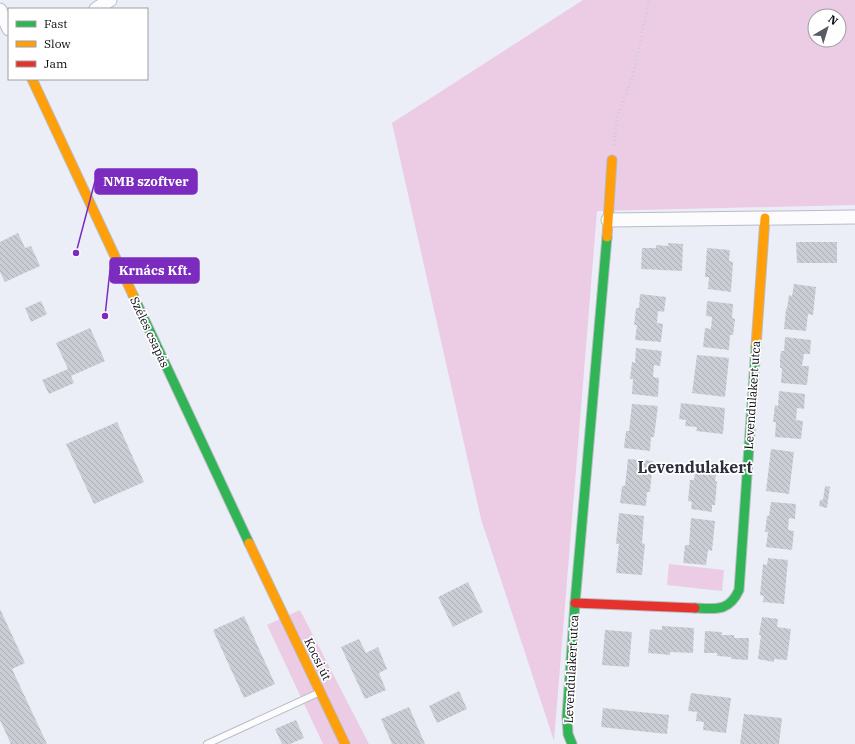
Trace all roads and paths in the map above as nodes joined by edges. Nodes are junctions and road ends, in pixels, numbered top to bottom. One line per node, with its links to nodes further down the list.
1 (110, 0): 3 (street)
2 (649, 0): 7 (path)
3 (98, 8)
4 (0, 10): 5 (street)
5 (8, 27)
6 (32, 80): 11 (street, Széles csapás)
7 (612, 160): 10 (street, Levendulakert utca)
8 (855, 217): 9 (street)
9 (764, 218): 10 (street); 12 (street, Levendulakert utca)
10 (608, 220): 12 (street, Levendulakert utca)
11 (268, 585): 13 (street, Kocsi út)
12 (575, 603): 16 (street, Levendulakert utca)
13 (320, 692): 14 (lane); 15 (street, Kocsi út)
14 (207, 744)
15 (345, 744)
16 (572, 744)

